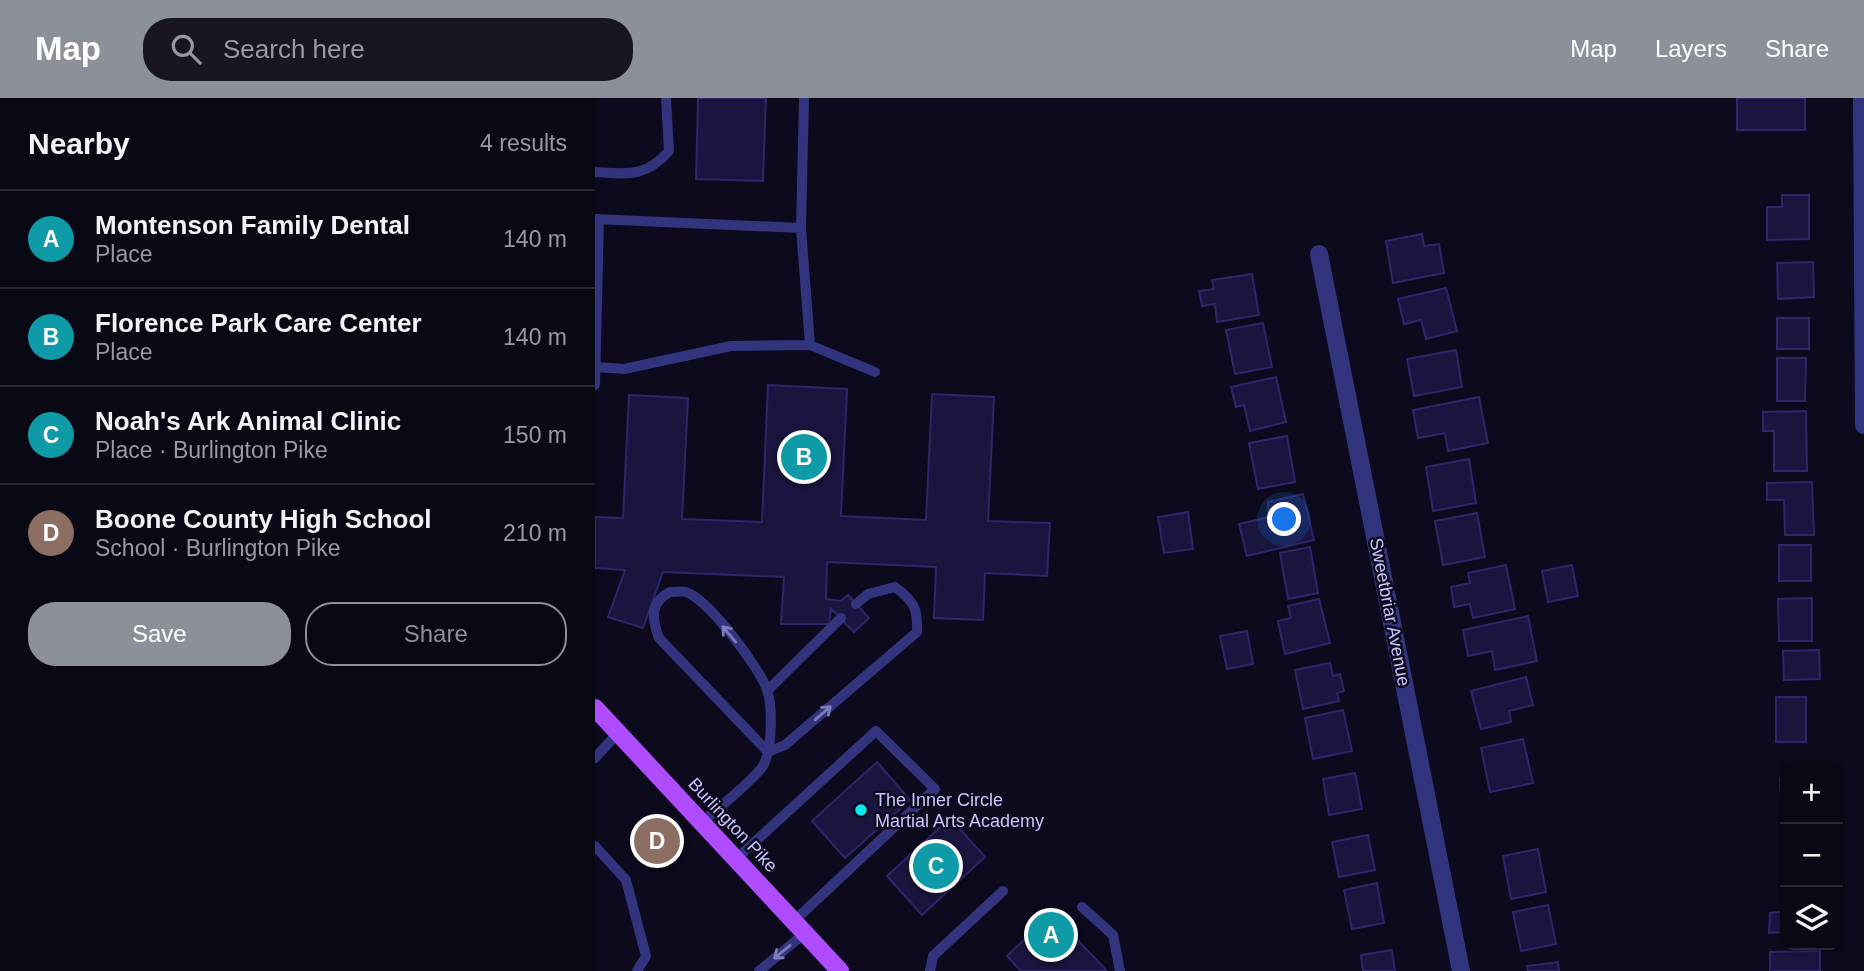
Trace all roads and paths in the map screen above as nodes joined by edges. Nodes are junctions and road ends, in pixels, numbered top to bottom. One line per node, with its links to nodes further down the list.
1 (666, 98): 4 (lane)
2 (804, 98): 6 (lane)
3 (1862, 98): 13 (street)
4 (595, 172)
5 (597, 219): 6 (lane); 8 (lane)
6 (801, 228): 9 (lane)
7 (1319, 254): 32 (street, Sweetbriar Avenue)
8 (596, 332): 10 (lane)
9 (810, 345): 10 (lane); 11 (lane)
10 (596, 368): 12 (lane)
11 (875, 372)
12 (595, 385)
13 (1864, 425)
14 (856, 604): 19 (lane, one-way to 14)
15 (841, 618): 16 (lane)
16 (768, 690): 19 (lane); 19 (lane, one-way to 19)
17 (595, 708): 18 (main road, Burlington Pike)
18 (618, 733): 20 (lane); 21 (main road, Burlington Pike)
19 (768, 752): 21 (lane)
20 (595, 758)
21 (702, 822): 23 (main road, Burlington Pike)
22 (595, 846): 27 (lane)
23 (736, 859): 26 (main road, Burlington Pike); 26 (lane)
24 (1003, 891): 30 (lane)
25 (1082, 907): 31 (lane)
26 (799, 927): 28 (lane, one-way to 28); 29 (main road, Burlington Pike)
27 (637, 971)
28 (759, 971)
29 (840, 971)
30 (930, 971)
31 (1120, 971)
32 (1461, 971)

